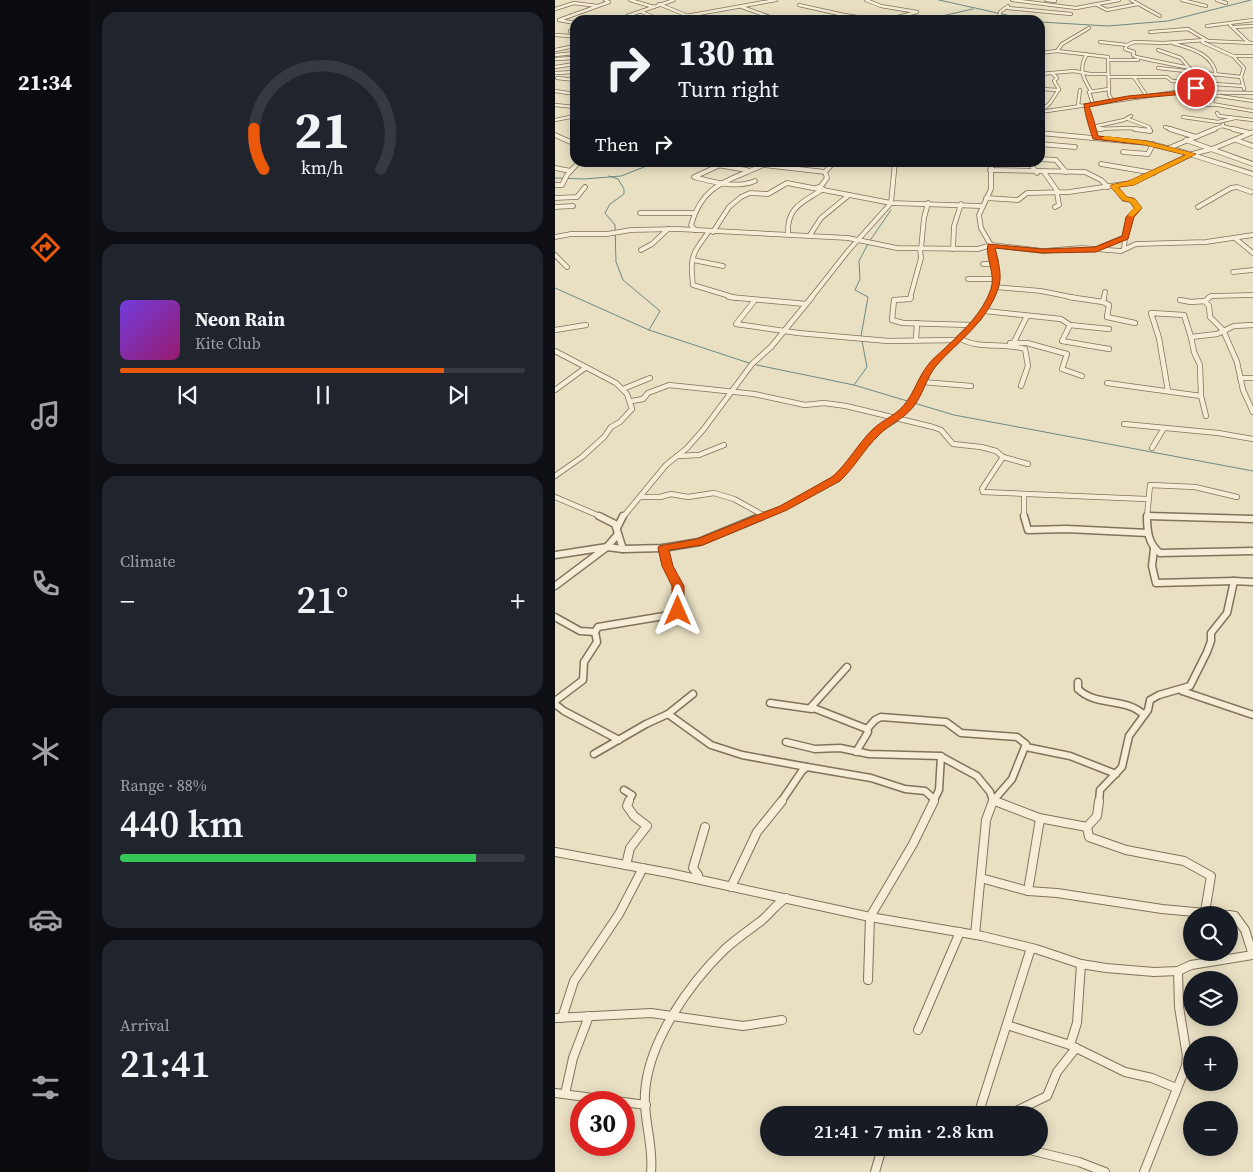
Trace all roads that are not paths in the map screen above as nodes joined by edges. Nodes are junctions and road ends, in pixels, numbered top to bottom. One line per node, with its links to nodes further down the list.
1 (615, 0): 13 (street)
2 (629, 0): 22 (street)
3 (674, 0): 15 (street)
4 (776, 0): 23 (street)
5 (866, 0): 34 (street)
6 (1012, 0): 20 (street); 24 (street)
7 (1046, 0): 8 (street)
8 (1055, 0): 20 (street)
9 (1119, 0): 16 (street)
10 (1131, 0): 17 (street)
11 (1182, 0): 21 (street)
12 (1217, 0): 14 (street)
13 (606, 1): 19 (street)
14 (1226, 3)
15 (659, 4): 22 (street); 30 (street)
16 (1095, 4): 17 (street); 20 (street)
17 (1138, 4): 36 (street)
18 (799, 5): 33 (street)
19 (597, 6): 25 (street); 38 (street)
20 (1053, 6)
21 (1206, 6)
22 (654, 7): 26 (street)
23 (742, 7): 31 (street); 32 (street)
24 (1008, 8): 27 (street); 35 (street)
25 (555, 9)
26 (642, 12): 28 (street); 29 (street)
27 (1071, 14)
28 (631, 15)
29 (650, 15)
30 (686, 15)
31 (694, 15)
32 (764, 15)
33 (844, 15)
34 (909, 15)
35 (1000, 15)
36 (1160, 16)
37 (1253, 20): 40 (street)
38 (570, 22)
39 (1207, 26): 40 (street)
40 (1232, 26): 41 (street); 50 (street)
41 (1253, 26)
42 (1089, 28): 56 (street)
43 (1150, 32): 46 (street)
44 (555, 35): 45 (street)
45 (570, 37)
46 (1208, 40): 47 (street); 50 (street)
47 (1200, 41): 49 (street); 61 (street)
48 (1100, 42): 52 (street)
49 (1173, 43): 52 (street); 79 (street)
50 (1249, 43): 51 (street)
51 (1253, 43)
52 (1127, 46): 66 (street)
53 (570, 47): 54 (street)
54 (555, 50)
55 (1158, 50): 71 (street)
56 (1057, 51): 57 (street); 58 (street)
57 (1045, 52)
58 (1087, 54): 65 (street); 75 (street)
59 (555, 55): 60 (street)
60 (570, 56)
61 (1233, 56): 62 (street); 82 (street)
62 (1253, 56)
63 (570, 57): 64 (street)
64 (555, 59)
65 (1109, 60): 66 (street); 78 (street)
66 (1150, 60): 71 (street)
67 (570, 65): 69 (street)
68 (555, 67): 69 (street)
69 (560, 67): 73 (street)
70 (1159, 68): 72 (street)
71 (1190, 68): 76 (street)
72 (1168, 70): 76 (street); 81 (street)
73 (559, 73): 83 (street)
74 (1052, 73): 75 (street); 77 (street); 91 (street)
75 (1081, 73): 78 (street); 93 (street)
76 (1191, 73): 79 (street)
77 (1045, 74)
78 (1108, 75): 80 (street); 90 (street)
79 (1216, 75): 82 (street)
80 (1134, 77): 81 (street); 101 (street)
81 (1167, 77): 85 (street)
82 (1241, 77): 88 (street)
83 (557, 78): 84 (street); 87 (street)
84 (570, 79)
85 (1172, 80): 86 (street); 95 (street)
86 (1200, 82): 88 (street); 96 (street)
87 (557, 84)
88 (1243, 86): 97 (street)
89 (1045, 89): 91 (street)
90 (1109, 89): 93 (street); 102 (street)
91 (1059, 90): 110 (street)
92 (1080, 90): 109 (street)
93 (1091, 91): 104 (street)
94 (555, 92): 100 (street)
95 (1177, 92): 96 (street); 101 (street)
96 (1196, 92): 98 (street)
97 (1243, 92): 98 (street); 99 (street)
98 (1211, 93): 103 (street); 107 (street)
99 (1253, 93)
100 (570, 94)
101 (1146, 95): 102 (street)
102 (1112, 100): 104 (street)
103 (1253, 101)
104 (1093, 104): 109 (street)
105 (1187, 104): 107 (street)
106 (555, 105): 108 (street)
107 (1213, 105): 111 (street)
108 (570, 106)
109 (1084, 106): 113 (street); 124 (street)
110 (1045, 108)
111 (1241, 109): 112 (street); 118 (street)
112 (1253, 110)
113 (1045, 111)
114 (1217, 113): 118 (street)
115 (1131, 116): 119 (street)
116 (570, 117): 120 (street)
117 (1183, 118): 122 (street)
118 (1240, 118): 121 (street); 122 (street)
119 (1128, 119): 124 (street); 124 (street)
120 (555, 120)
121 (1253, 120)
122 (1223, 124): 126 (street); 129 (street)
123 (1165, 127): 129 (street)
124 (1093, 128): 128 (street)
125 (1045, 133): 128 (street)
126 (1252, 133): 131 (street)
127 (555, 135): 132 (street)
128 (1095, 137): 134 (street)
129 (1196, 137): 130 (street)
130 (1186, 140): 137 (street); 138 (street)
131 (1236, 140): 135 (street); 138 (street)
132 (570, 142)
133 (1045, 144): 136 (street)
134 (1153, 144): 137 (street); 139 (street)
135 (1253, 146)
136 (1075, 147)
137 (1169, 148): 140 (street)
138 (1212, 149): 140 (street); 143 (street)
139 (1123, 152)
140 (1194, 155): 161 (street); 162 (street)
141 (1045, 159): 160 (street)
142 (1101, 164): 161 (street)
143 (1253, 164)
144 (575, 167): 155 (street)
145 (716, 167): 164 (street)
146 (724, 167): 156 (street)
147 (760, 167): 156 (street)
148 (790, 167): 157 (street)
149 (830, 167): 157 (street)
150 (894, 167): 177 (street)
151 (990, 167): 154 (street)
152 (1033, 167): 158 (street)
153 (555, 168): 155 (street)
154 (990, 170): 158 (street); 176 (street)
155 (571, 171): 166 (street)
156 (750, 171): 164 (street)
157 (825, 172): 170 (street)
158 (1037, 172): 159 (street)
159 (1044, 172): 160 (street); 172 (street)
160 (1067, 172): 169 (street)
161 (1153, 172): 167 (street)
162 (1253, 174)
163 (755, 181): 164 (street)
164 (722, 183): 186 (street)
165 (555, 185): 166 (street)
166 (561, 185): 175 (street)
167 (1114, 186): 169 (street); 194 (street)
168 (585, 187): 175 (street)
169 (1108, 187): 172 (street)
170 (816, 188): 171 (street); 189 (street)
171 (823, 189): 174 (street); 190 (street)
172 (1058, 192): 176 (street); 183 (street)
173 (1252, 192): 184 (street)
174 (849, 195): 177 (street); 191 (street)
175 (556, 198)
176 (986, 198): 181 (street)
177 (891, 202): 178 (street); 195 (street)
178 (928, 203): 179 (street); 199 (street)
179 (961, 204): 181 (street); 198 (street)
180 (573, 206): 182 (street)
181 (981, 206): 197 (street)
182 (555, 207)
183 (1055, 207)
184 (1199, 207)
185 (640, 213): 186 (street)
186 (694, 213): 188 (street)
187 (668, 229): 188 (street); 193 (street); 202 (street)
188 (695, 230): 189 (street)
189 (711, 232): 190 (street); 205 (street)
190 (788, 233): 191 (street)
191 (810, 235): 195 (street)
192 (1253, 235): 196 (street)
193 (555, 237)
194 (1125, 237): 200 (street); 201 (street)
195 (859, 239): 199 (street); 221 (street)
196 (1237, 239): 201 (street); 203 (street)
197 (991, 245): 198 (street); 200 (street); 207 (street)
198 (953, 248): 199 (street)
199 (920, 249): 224 (street)
200 (1096, 249): 201 (street)
201 (1124, 249)
202 (641, 250)
203 (1253, 253)
204 (555, 255): 209 (street)
205 (693, 260): 208 (street); 217 (street)
206 (983, 264): 207 (street)
207 (995, 264): 213 (street)
208 (723, 266)
209 (567, 267)
210 (1253, 270): 211 (street)
211 (1233, 272)
212 (968, 279): 213 (street)
213 (996, 279): 214 (street)
214 (995, 287): 220 (street); 222 (street)
215 (1105, 292): 220 (street)
216 (1253, 295): 219 (street)
217 (755, 300): 221 (street); 233 (street)
218 (1179, 300): 219 (street)
219 (1205, 301): 232 (street)
220 (1103, 302): 225 (street)
221 (805, 304): 233 (street)
222 (985, 311): 223 (street); 227 (street)
223 (1027, 316): 228 (street); 237 (street)
224 (917, 323): 227 (street); 236 (street)
225 (1135, 323)
226 (586, 325): 231 (street)
227 (971, 325): 235 (street)
228 (1070, 325): 230 (street); 238 (street)
229 (1253, 325): 232 (street)
230 (1109, 328)
231 (555, 330)
232 (1223, 330): 234 (street); 243 (street)
233 (783, 331): 236 (street); 251 (street)
234 (1191, 336): 252 (street); 253 (street)
235 (958, 339): 236 (street); 237 (street); 245 (street)
236 (916, 340)
237 (1013, 344): 241 (street); 248 (street)
238 (1109, 349)
239 (555, 351): 240 (street)
240 (585, 368): 249 (street); 250 (street)
241 (1082, 376)
242 (650, 378): 249 (street)
243 (1240, 378): 244 (street); 255 (street)
244 (1253, 378)
245 (922, 382): 247 (street); 257 (street)
246 (1107, 383): 252 (street)
247 (971, 386)
248 (1021, 386)
249 (623, 389): 254 (street)
250 (555, 390)
251 (733, 391): 254 (street); 257 (street); 263 (street)
252 (1167, 391): 253 (street)
253 (1201, 396): 256 (street)
254 (632, 401): 266 (street)
255 (1253, 412)
256 (1206, 416)
257 (897, 418): 264 (street); 272 (street)
258 (1124, 424): 259 (street)
259 (1164, 428): 260 (street); 262 (street)
260 (1253, 439)
261 (724, 445): 263 (street)
262 (1152, 448)
263 (677, 456): 268 (street)
264 (1003, 458): 265 (street); 267 (street)
265 (1028, 464)
266 (555, 476)
267 (1024, 495): 271 (street); 276 (street)
268 (640, 497): 272 (street); 275 (street)
269 (1237, 497): 271 (street)
270 (555, 498): 275 (street)
271 (1146, 499): 273 (street)
272 (763, 515): 278 (street)
273 (1147, 516): 274 (street); 276 (street)
274 (1253, 519)
275 (617, 531): 277 (street); 279 (street)
276 (1148, 533): 280 (street)
277 (607, 546): 279 (street); 282 (street); 285 (street)
278 (663, 548): 279 (street); 287 (street)
279 (623, 549)
280 (1155, 549): 281 (street); 283 (street)
281 (1253, 551)
282 (555, 555)
283 (1234, 581): 284 (street); 290 (street)
284 (1253, 582)
285 (555, 586)
286 (555, 617): 287 (street)
287 (595, 632): 292 (street)
288 (847, 667): 294 (street)
289 (1078, 682): 297 (street)
290 (1182, 691): 296 (street); 297 (street)
291 (693, 694): 295 (street)
292 (555, 703): 299 (street)
293 (770, 703): 294 (street)
294 (812, 709): 298 (street)
295 (668, 714): 299 (street); 305 (street)
296 (1252, 714)
297 (1144, 715): 306 (street)
298 (867, 729): 301 (street); 302 (street)
299 (619, 740): 303 (street)
300 (786, 742): 302 (street)
301 (1026, 747): 306 (street); 309 (street)
302 (856, 752): 304 (street)
303 (594, 754)
304 (941, 756): 308 (street); 309 (street)
305 (807, 767): 308 (street); 318 (street)
306 (1116, 774): 311 (street)
307 (624, 790): 314 (street)
308 (934, 799): 325 (street)
309 (993, 800): 310 (street); 316 (street)
310 (1040, 819): 311 (street); 319 (street)
311 (1087, 827): 323 (street)
312 (705, 828): 317 (street)
313 (555, 852): 314 (street)
314 (626, 865): 315 (street)
315 (643, 868): 317 (street); 336 (street)
316 (981, 878): 319 (street); 328 (street)
317 (697, 879): 318 (street)
318 (731, 887): 320 (street)
319 (1028, 891): 324 (street)
320 (772, 896): 321 (street); 322 (street)
321 (786, 898): 322 (street); 325 (street)
322 (775, 905): 334 (street)
323 (1206, 906)
324 (1183, 910)
325 (870, 917): 327 (street); 333 (street)
326 (1238, 920): 330 (street)
327 (960, 932): 328 (street); 339 (street)
328 (975, 936): 329 (street)
329 (1031, 948): 331 (street); 338 (street)
330 (1253, 955): 332 (street)
331 (1081, 964): 332 (street); 340 (street)
332 (1178, 971): 341 (street)
333 (868, 980)
334 (674, 1015): 335 (street); 337 (street); 344 (street)
335 (589, 1016): 336 (street); 343 (street)
336 (558, 1018)
337 (782, 1020)
338 (1007, 1025): 340 (street); 345 (street)
339 (918, 1030)
340 (1073, 1046): 341 (street); 346 (street)
341 (1176, 1088): 352 (street)
342 (555, 1093): 343 (street)
343 (565, 1094): 344 (street)
344 (645, 1105): 349 (street)
345 (981, 1106)
346 (1026, 1106)
347 (1048, 1155): 351 (street)
348 (880, 1156): 350 (street)
349 (651, 1172)
350 (875, 1172)
351 (1105, 1172)
352 (1144, 1172)

